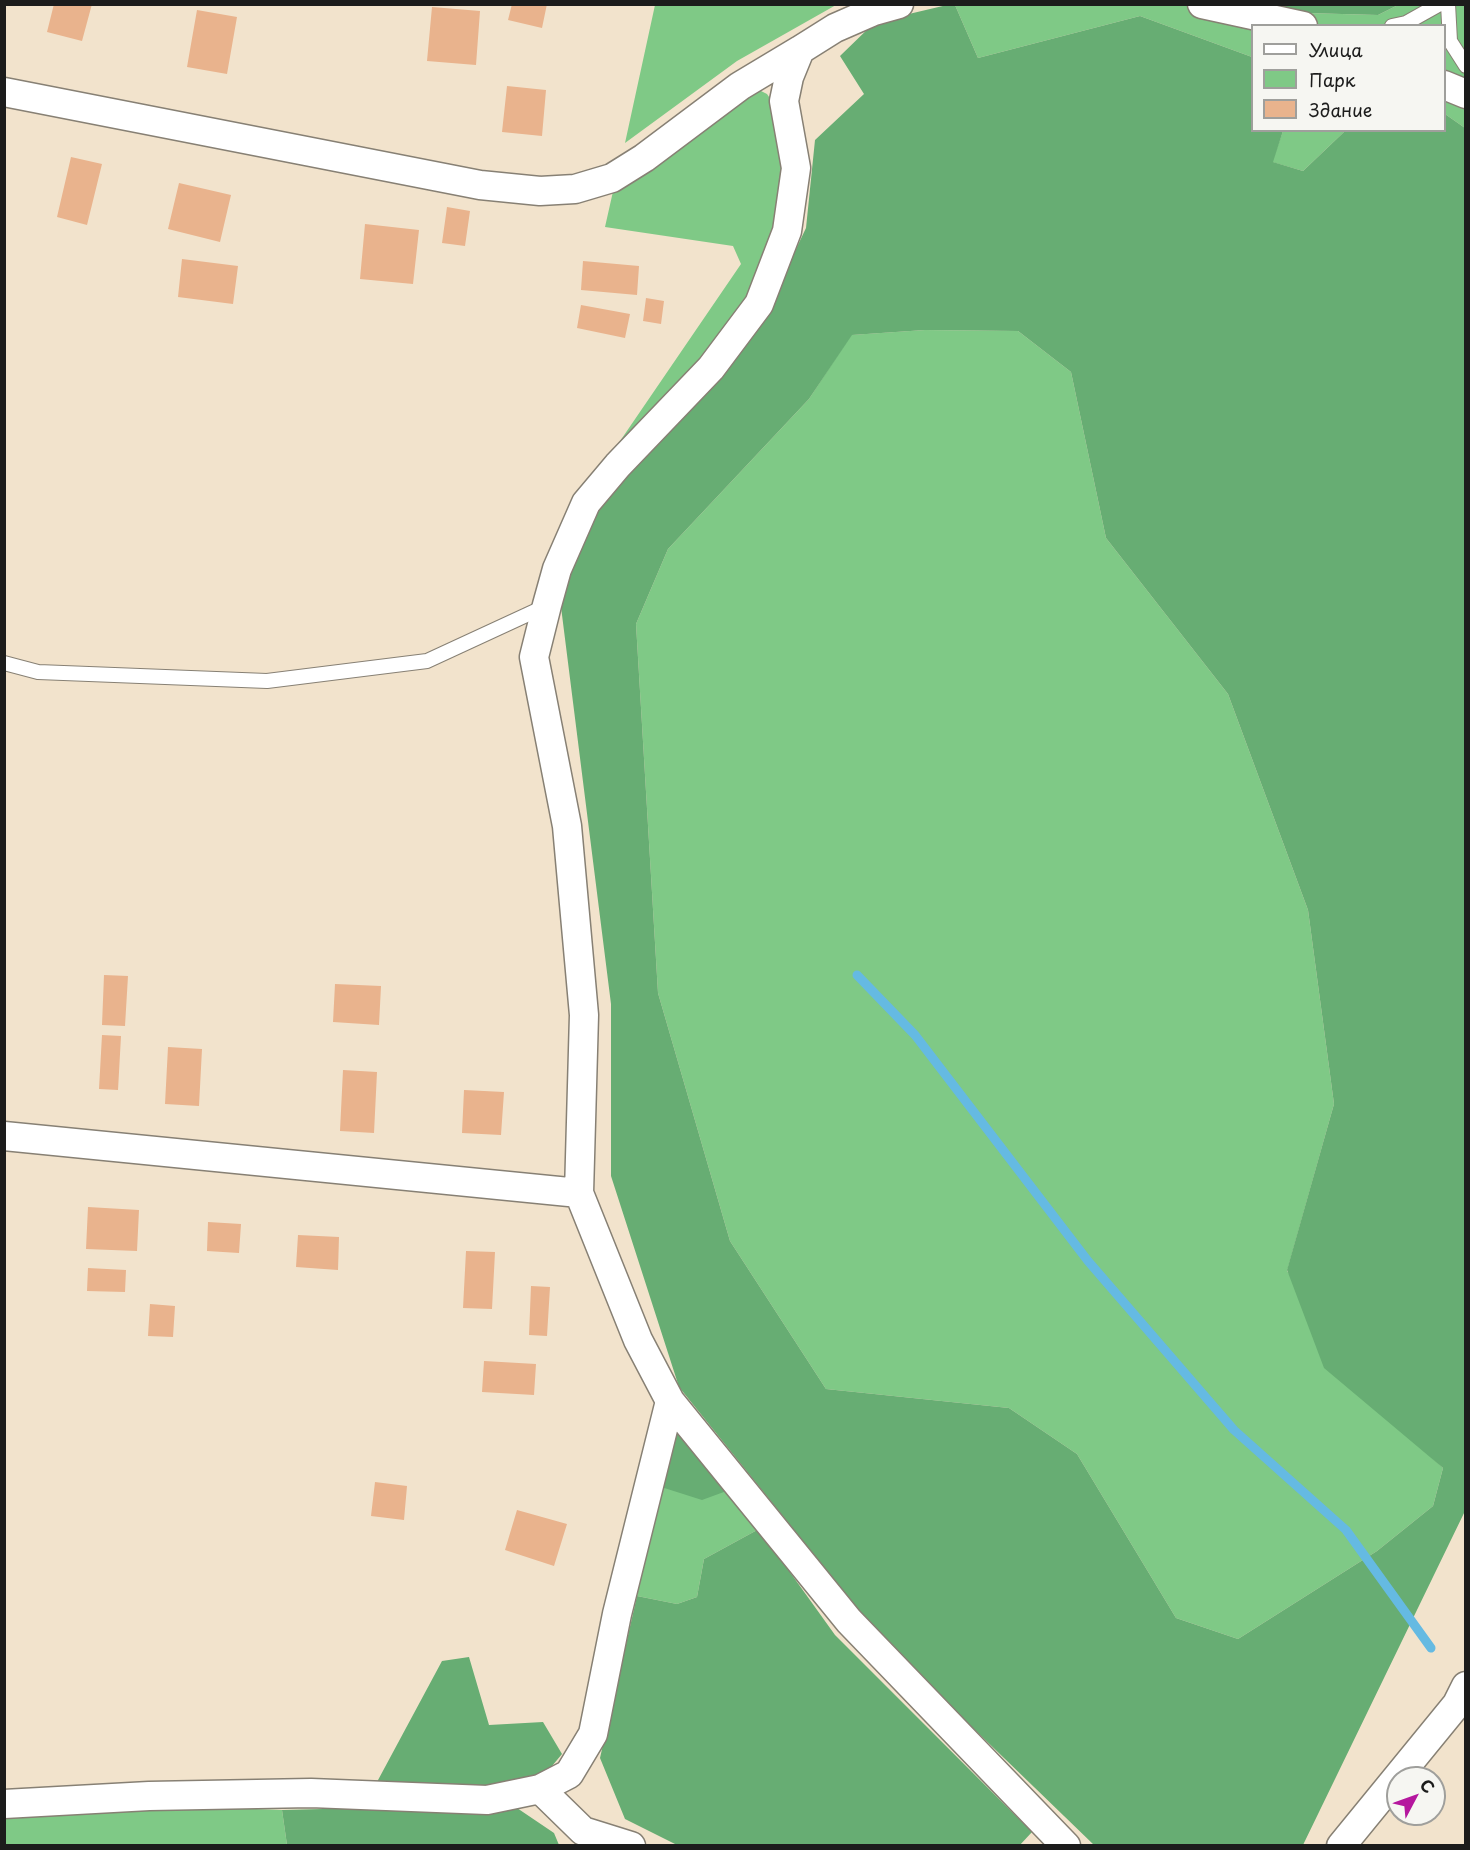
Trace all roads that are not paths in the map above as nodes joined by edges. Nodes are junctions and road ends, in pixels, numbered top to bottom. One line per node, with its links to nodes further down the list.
1 (899, 4): 7 (street)
2 (1202, 4): 5 (street)
3 (1440, 4): 6 (lane)
4 (1448, 4): 8 (lane)
5 (1294, 24)
6 (1401, 24)
7 (800, 50): 10 (street); 12 (street)
8 (1466, 66)
9 (1446, 86): 11 (street)
10 (4, 92)
11 (1466, 94)
12 (548, 605): 13 (lane); 15 (street)
13 (4, 663)
14 (4, 1136): 15 (street)
15 (579, 1193): 16 (street)
16 (670, 1401): 18 (street); 21 (street)
17 (1466, 1686): 22 (street)
18 (540, 1789): 19 (street); 20 (street)
19 (4, 1804)
20 (632, 1845)
21 (1066, 1845)
22 (1341, 1845)

